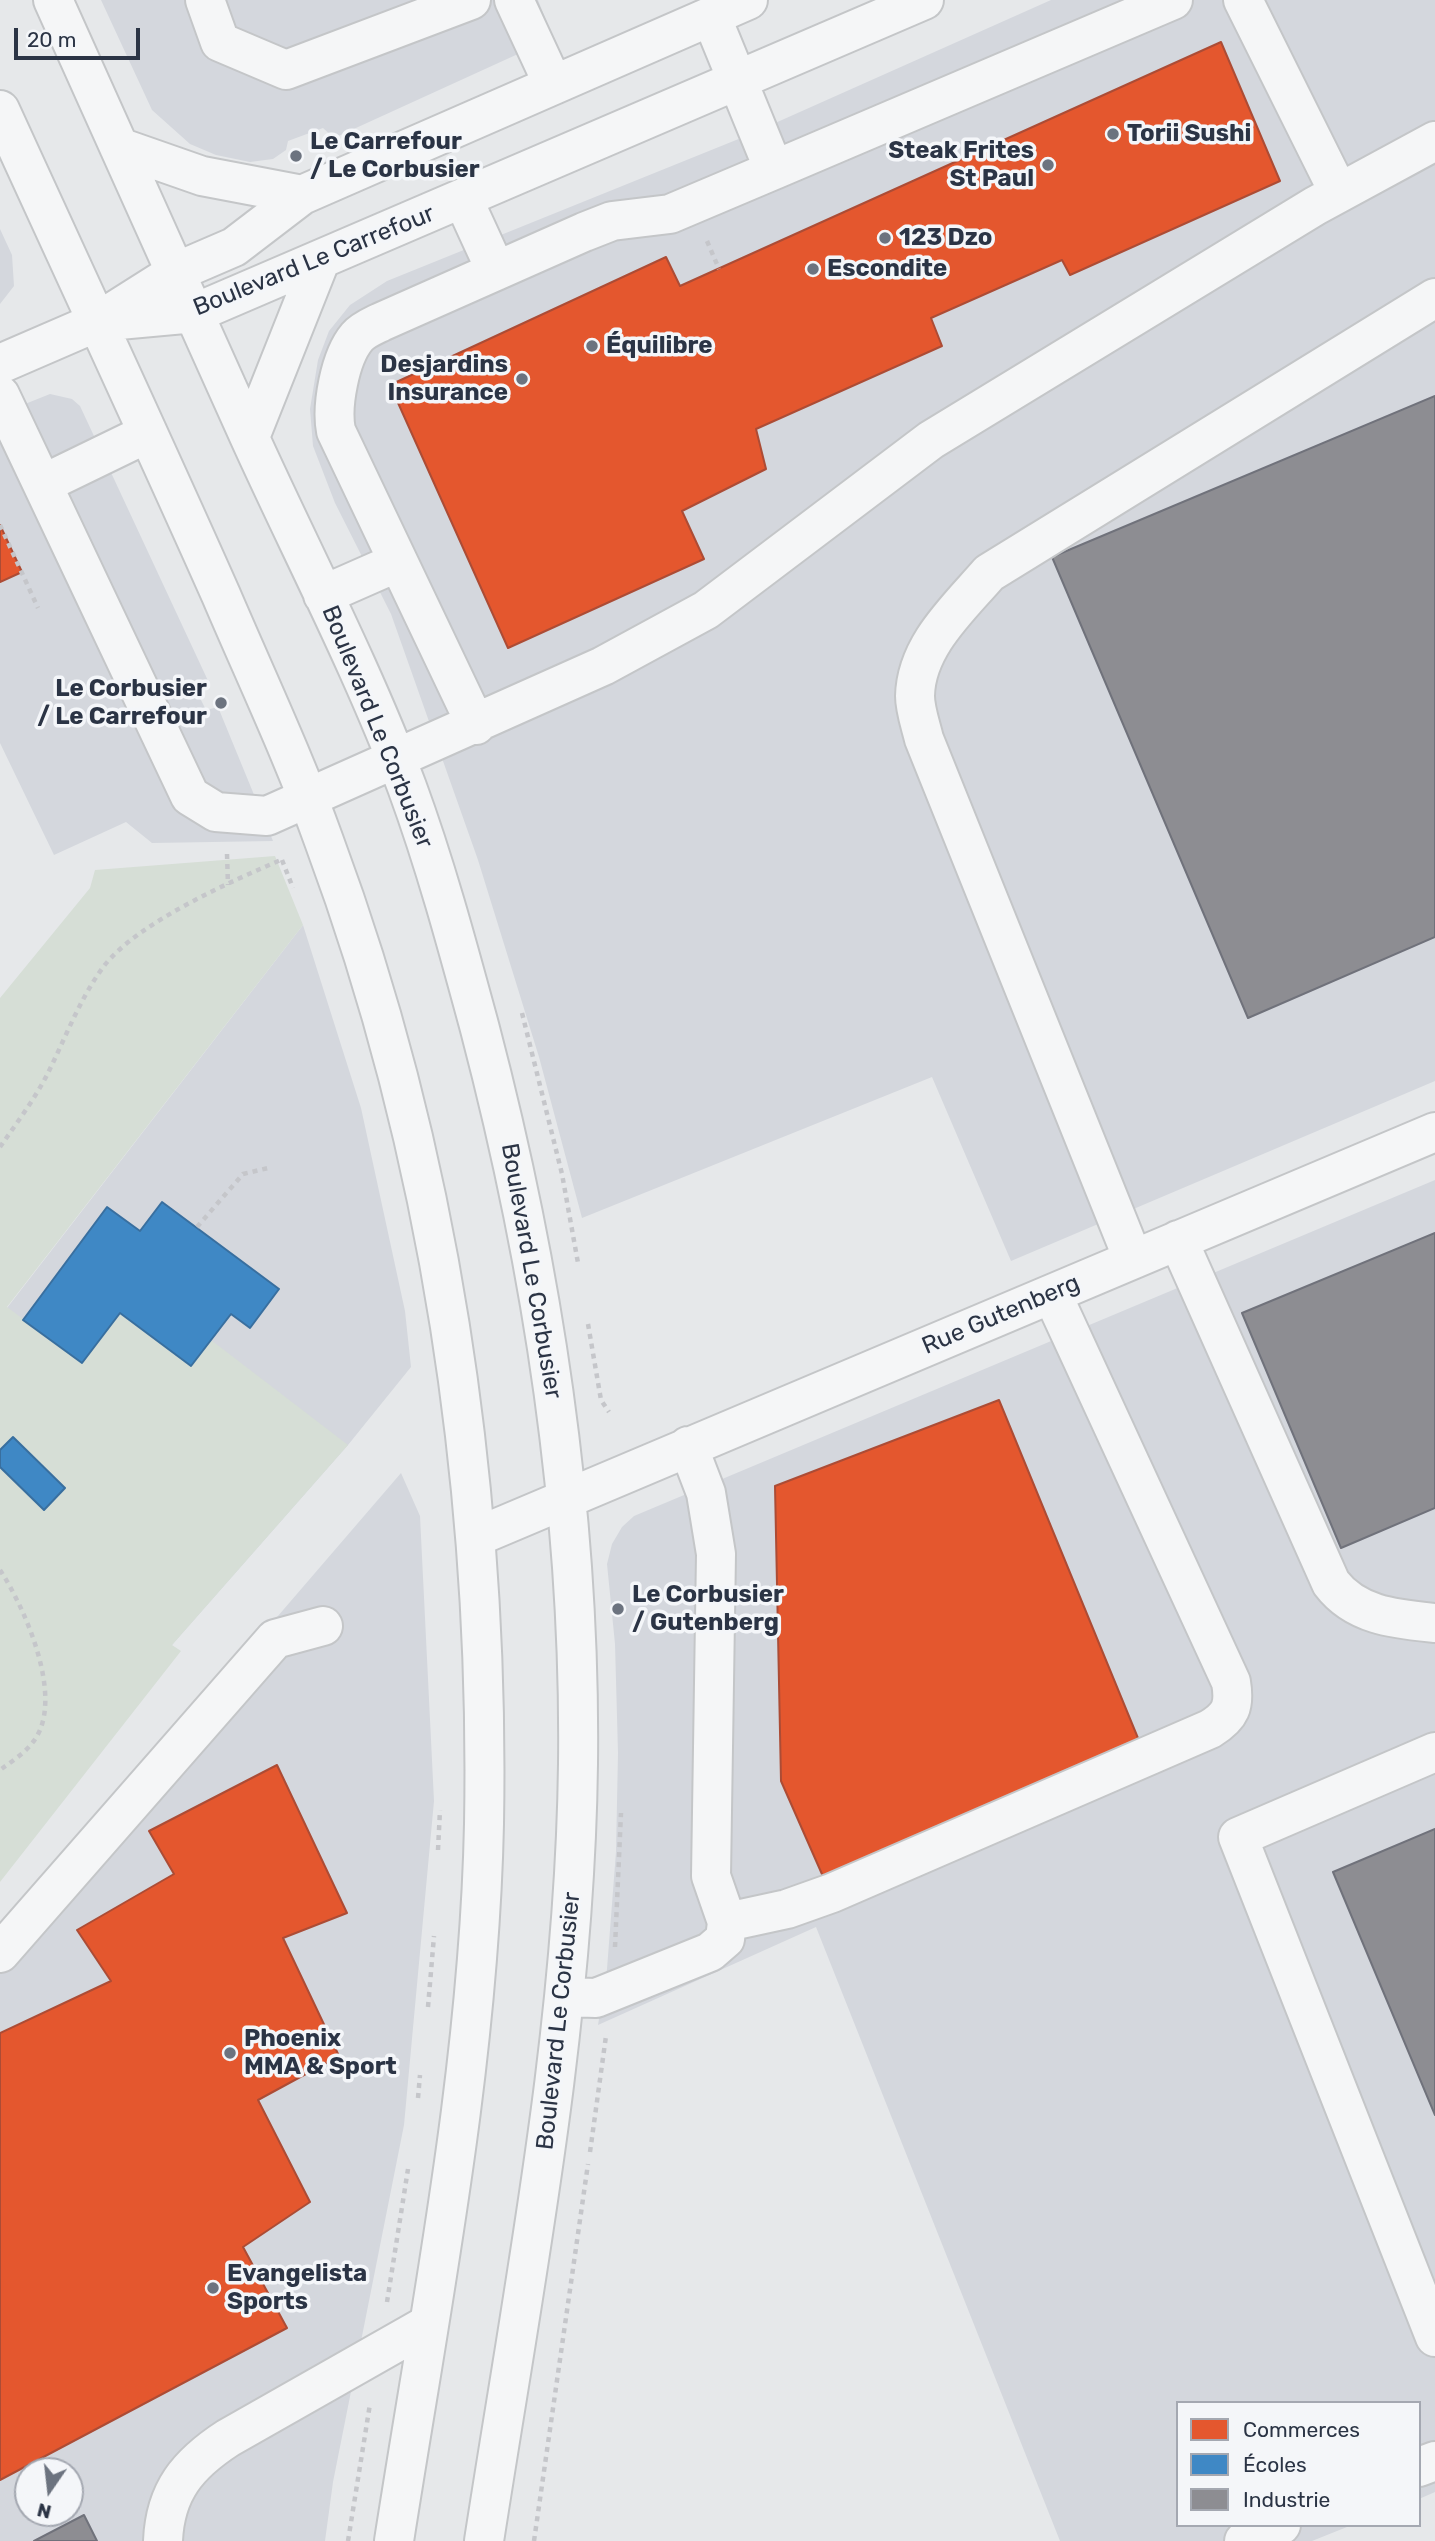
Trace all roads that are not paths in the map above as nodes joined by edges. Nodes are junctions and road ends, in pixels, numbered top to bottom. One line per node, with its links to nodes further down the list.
1 (53, 0): 15 (street, Boulevard Le Corbusier)
2 (205, 0): 3 (street)
3 (471, 0)
4 (514, 0): 12 (street)
5 (748, 0): 9 (street, Boulevard Le Carrefour)
6 (924, 0): 11 (street, Boulevard Le Carrefour)
7 (1173, 0): 10 (street)
8 (1242, 0): 17 (street)
9 (715, 8): 11 (street); 12 (street, Boulevard Le Carrefour)
10 (1117, 11): 16 (street)
11 (738, 80): 16 (street); 19 (street, Boulevard Le Carrefour)
12 (553, 84): 18 (street, Boulevard Le Carrefour)
13 (0, 110): 25 (street)
14 (1435, 141): 17 (street)
15 (119, 147): 18 (street); 22 (street, Boulevard Le Corbusier)
16 (774, 170): 21 (street)
17 (1339, 193): 33 (street)
18 (302, 195): 22 (street, Boulevard Le Carrefour)
19 (463, 200): 20 (street, Boulevard Le Carrefour); 21 (street)
20 (320, 261): 24 (street, Boulevard Le Carrefour); 29 (street)
21 (496, 271): 31 (street)
22 (176, 272): 24 (street, Boulevard Le Corbusier); 25 (street, Boulevard Le Carrefour)
23 (1435, 298): 38 (street)
24 (195, 313): 25 (street, Boulevard Le Carrefour); 29 (street, Boulevard Le Corbusier)
25 (97, 322): 26 (street); 28 (street)
26 (0, 364)
27 (0, 395): 30 (street)
28 (148, 433): 30 (street); 35 (street)
29 (250, 437): 32 (street, Boulevard Le Corbusier)
30 (43, 484): 35 (street)
31 (398, 562): 32 (street); 33 (street)
32 (323, 595): 34 (street, Boulevard Le Corbusier)
33 (476, 725): 34 (street)
34 (395, 758): 35 (street); 41 (street, Boulevard Le Corbusier)
35 (308, 798): 42 (street)
36 (1435, 1132): 37 (street, Rue Gutenberg)
37 (1178, 1240): 38 (street, Rue Gutenberg); 43 (street)
38 (1133, 1259): 39 (street, Rue Gutenberg)
39 (1052, 1294): 40 (street, Rue Gutenberg); 46 (street)
40 (688, 1447): 41 (street, Rue Gutenberg); 46 (street)
41 (567, 1497): 42 (street); 48 (street, Boulevard Le Corbusier)
42 (476, 1537): 49 (street)
43 (1435, 1623)
44 (323, 1626): 47 (street)
45 (1435, 1752): 50 (street)
46 (727, 1922): 48 (street)
47 (0, 1953)
48 (564, 1997): 54 (street, Boulevard Le Corbusier)
49 (427, 2325): 52 (street); 53 (street)
50 (1435, 2337)
51 (1276, 2527): 55 (street)
52 (163, 2541)
53 (394, 2541)
54 (484, 2541)
55 (1244, 2541)

